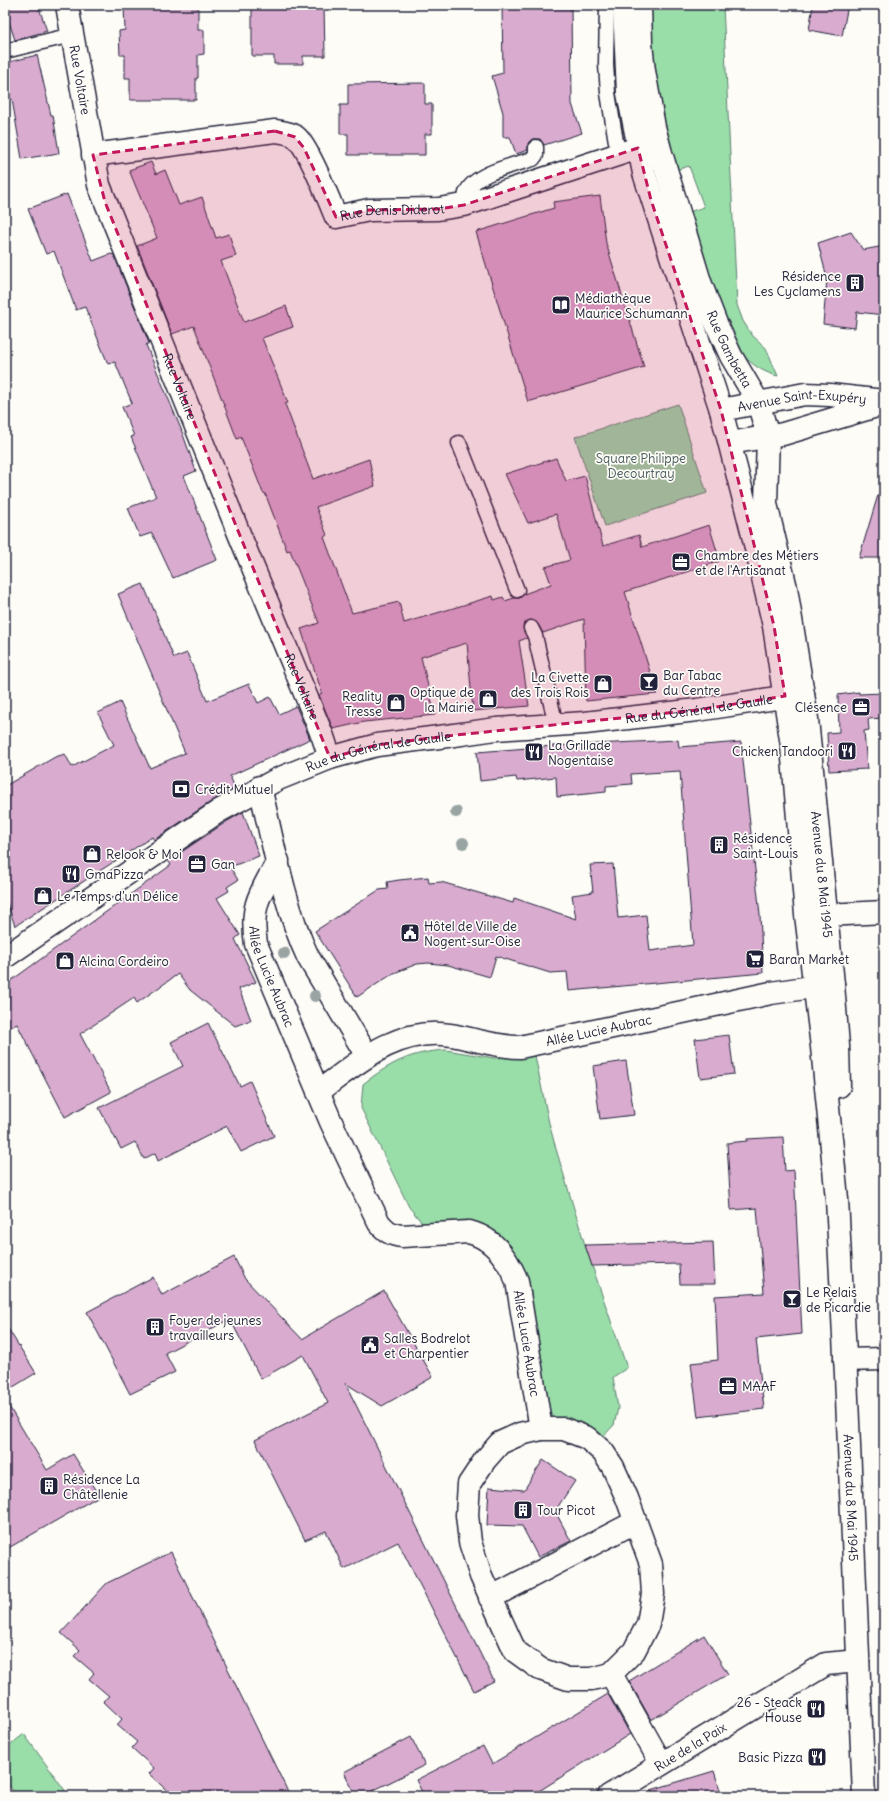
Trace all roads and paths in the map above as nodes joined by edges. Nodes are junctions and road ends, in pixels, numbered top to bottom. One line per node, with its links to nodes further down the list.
1 (67, 5): 5 (street, Rue Voltaire)
2 (607, 5): 8 (lane)
3 (624, 5): 8 (street, Rue Gambetta)
4 (640, 5): 11 (street, Rue Gambetta)
5 (72, 35): 6 (lane); 9 (street, Rue Voltaire)
6 (5, 51)
7 (536, 147): 10 (lane)
8 (628, 151): 10 (street, Rue Denis Diderot); 13 (street, Rue Gambetta)
9 (93, 155): 10 (street, Rue Denis Diderot); 21 (street, Rue Voltaire)
10 (464, 205)
11 (758, 402): 12 (street, Avenue Saint-Exupéry); 13 (street, Avenue Saint-Exupéry); 14 (street, Rue Gambetta)
12 (884, 403): 14 (street, Avenue Saint-Exupéry)
13 (721, 410): 16 (street, Rue Gambetta)
14 (768, 436): 16 (street, Avenue Saint-Exupéry); 19 (street, Rue Gambetta)
15 (459, 443): 17 (lane)
16 (730, 443): 19 (street, Rue Gambetta)
17 (516, 590)
18 (531, 628): 20 (lane)
19 (795, 695): 20 (street, Rue du Général de Gaulle); 25 (street, Avenue du 8 Mai 1945); 27 (street, Avenue du 8 Mai 1945)
20 (556, 725): 21 (street, Rue du Général de Gaulle)
21 (330, 758): 22 (street, Rue du Général de Gaulle)
22 (260, 787): 23 (street); 26 (street, Rue du Général de Gaulle)
23 (278, 862): 28 (street); 29 (street, Allée Lucie Aubrac)
24 (884, 912): 25 (street)
25 (827, 915): 27 (street, Avenue du 8 Mai 1945)
26 (5, 957)
27 (824, 985): 28 (street, Allée Lucie Aubrac); 31 (street, Avenue du 8 Mai 1945)
28 (367, 1056): 29 (street, Allée Lucie Aubrac)
29 (318, 1092): 32 (street, Allée Lucie Aubrac)
30 (884, 1359): 31 (street)
31 (845, 1360): 35 (street, Avenue du 8 Mai 1945)
32 (541, 1428): 33 (street); 34 (street)
33 (635, 1522): 34 (street); 36 (street)
34 (490, 1598): 36 (street)
35 (858, 1661): 37 (street, Rue de la Paix); 39 (street, Avenue du 8 Mai 1945)
36 (611, 1674): 37 (street)
37 (661, 1763): 38 (street, Rue de la Paix)
38 (609, 1796)
39 (864, 1796)

